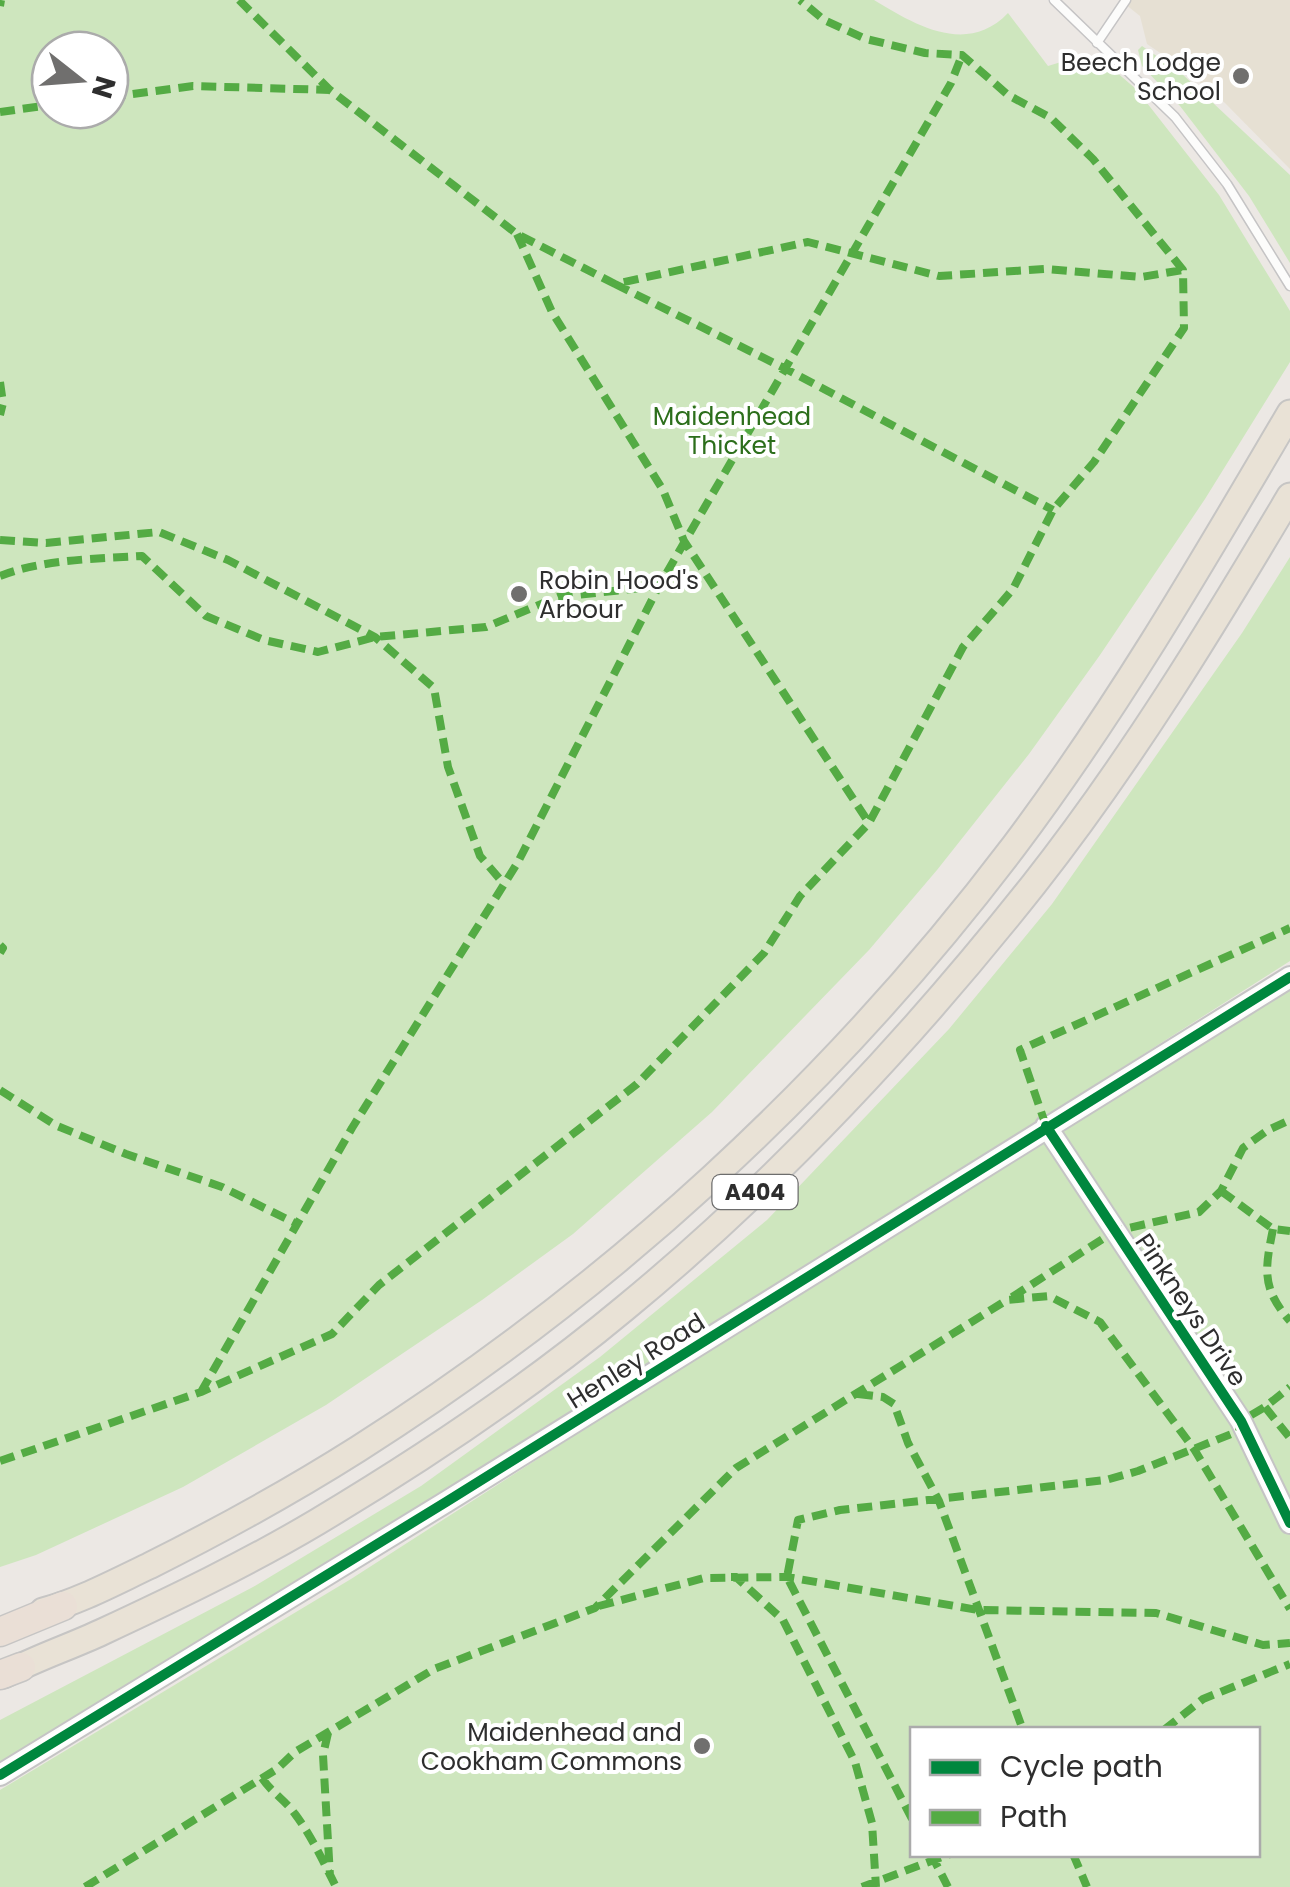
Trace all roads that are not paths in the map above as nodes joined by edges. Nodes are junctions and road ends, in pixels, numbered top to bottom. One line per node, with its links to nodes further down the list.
1 (1054, 0): 3 (lane)
2 (1126, 0): 3 (lane)
3 (1097, 42): 4 (lane)
4 (1290, 286)
5 (1289, 414): 10 (highway, A404)
6 (1290, 496): 13 (highway, A404)
7 (1290, 976): 8 (street, Henley Road)
8 (1046, 1126): 9 (street, Pinkneys Drive); 14 (street, Henley Road)
9 (1290, 1523)
10 (63, 1606): 11 (highway, A404); 12 (highway)
11 (0, 1623)
12 (0, 1632)
13 (7, 1673)
14 (0, 1775)

